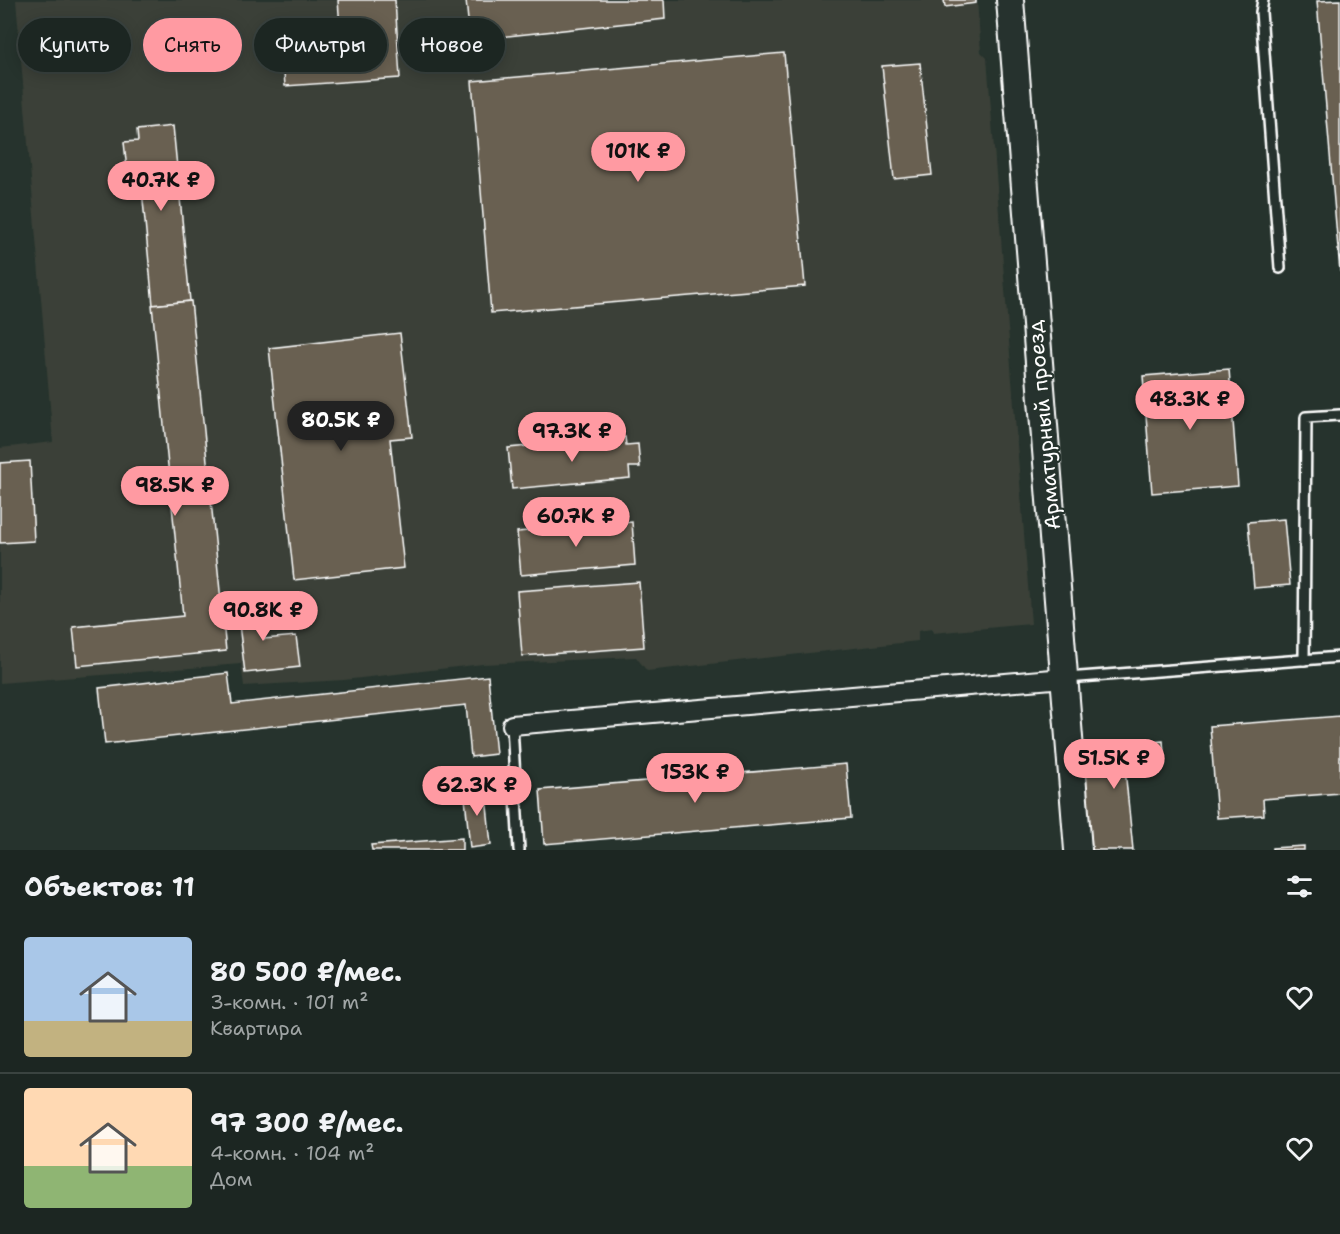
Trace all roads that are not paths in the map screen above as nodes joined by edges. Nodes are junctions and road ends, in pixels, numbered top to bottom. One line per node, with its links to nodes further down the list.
1 (1010, 0): 7 (street, Арматурный проезд)
2 (1263, 0): 3 (lane)
3 (1280, 268)
4 (1340, 415): 6 (lane)
5 (1340, 657): 6 (lane)
6 (1304, 660): 7 (lane)
7 (1064, 678): 8 (street); 10 (street, Арматурный проезд)
8 (513, 725): 9 (lane)
9 (519, 850)
10 (1078, 850)

